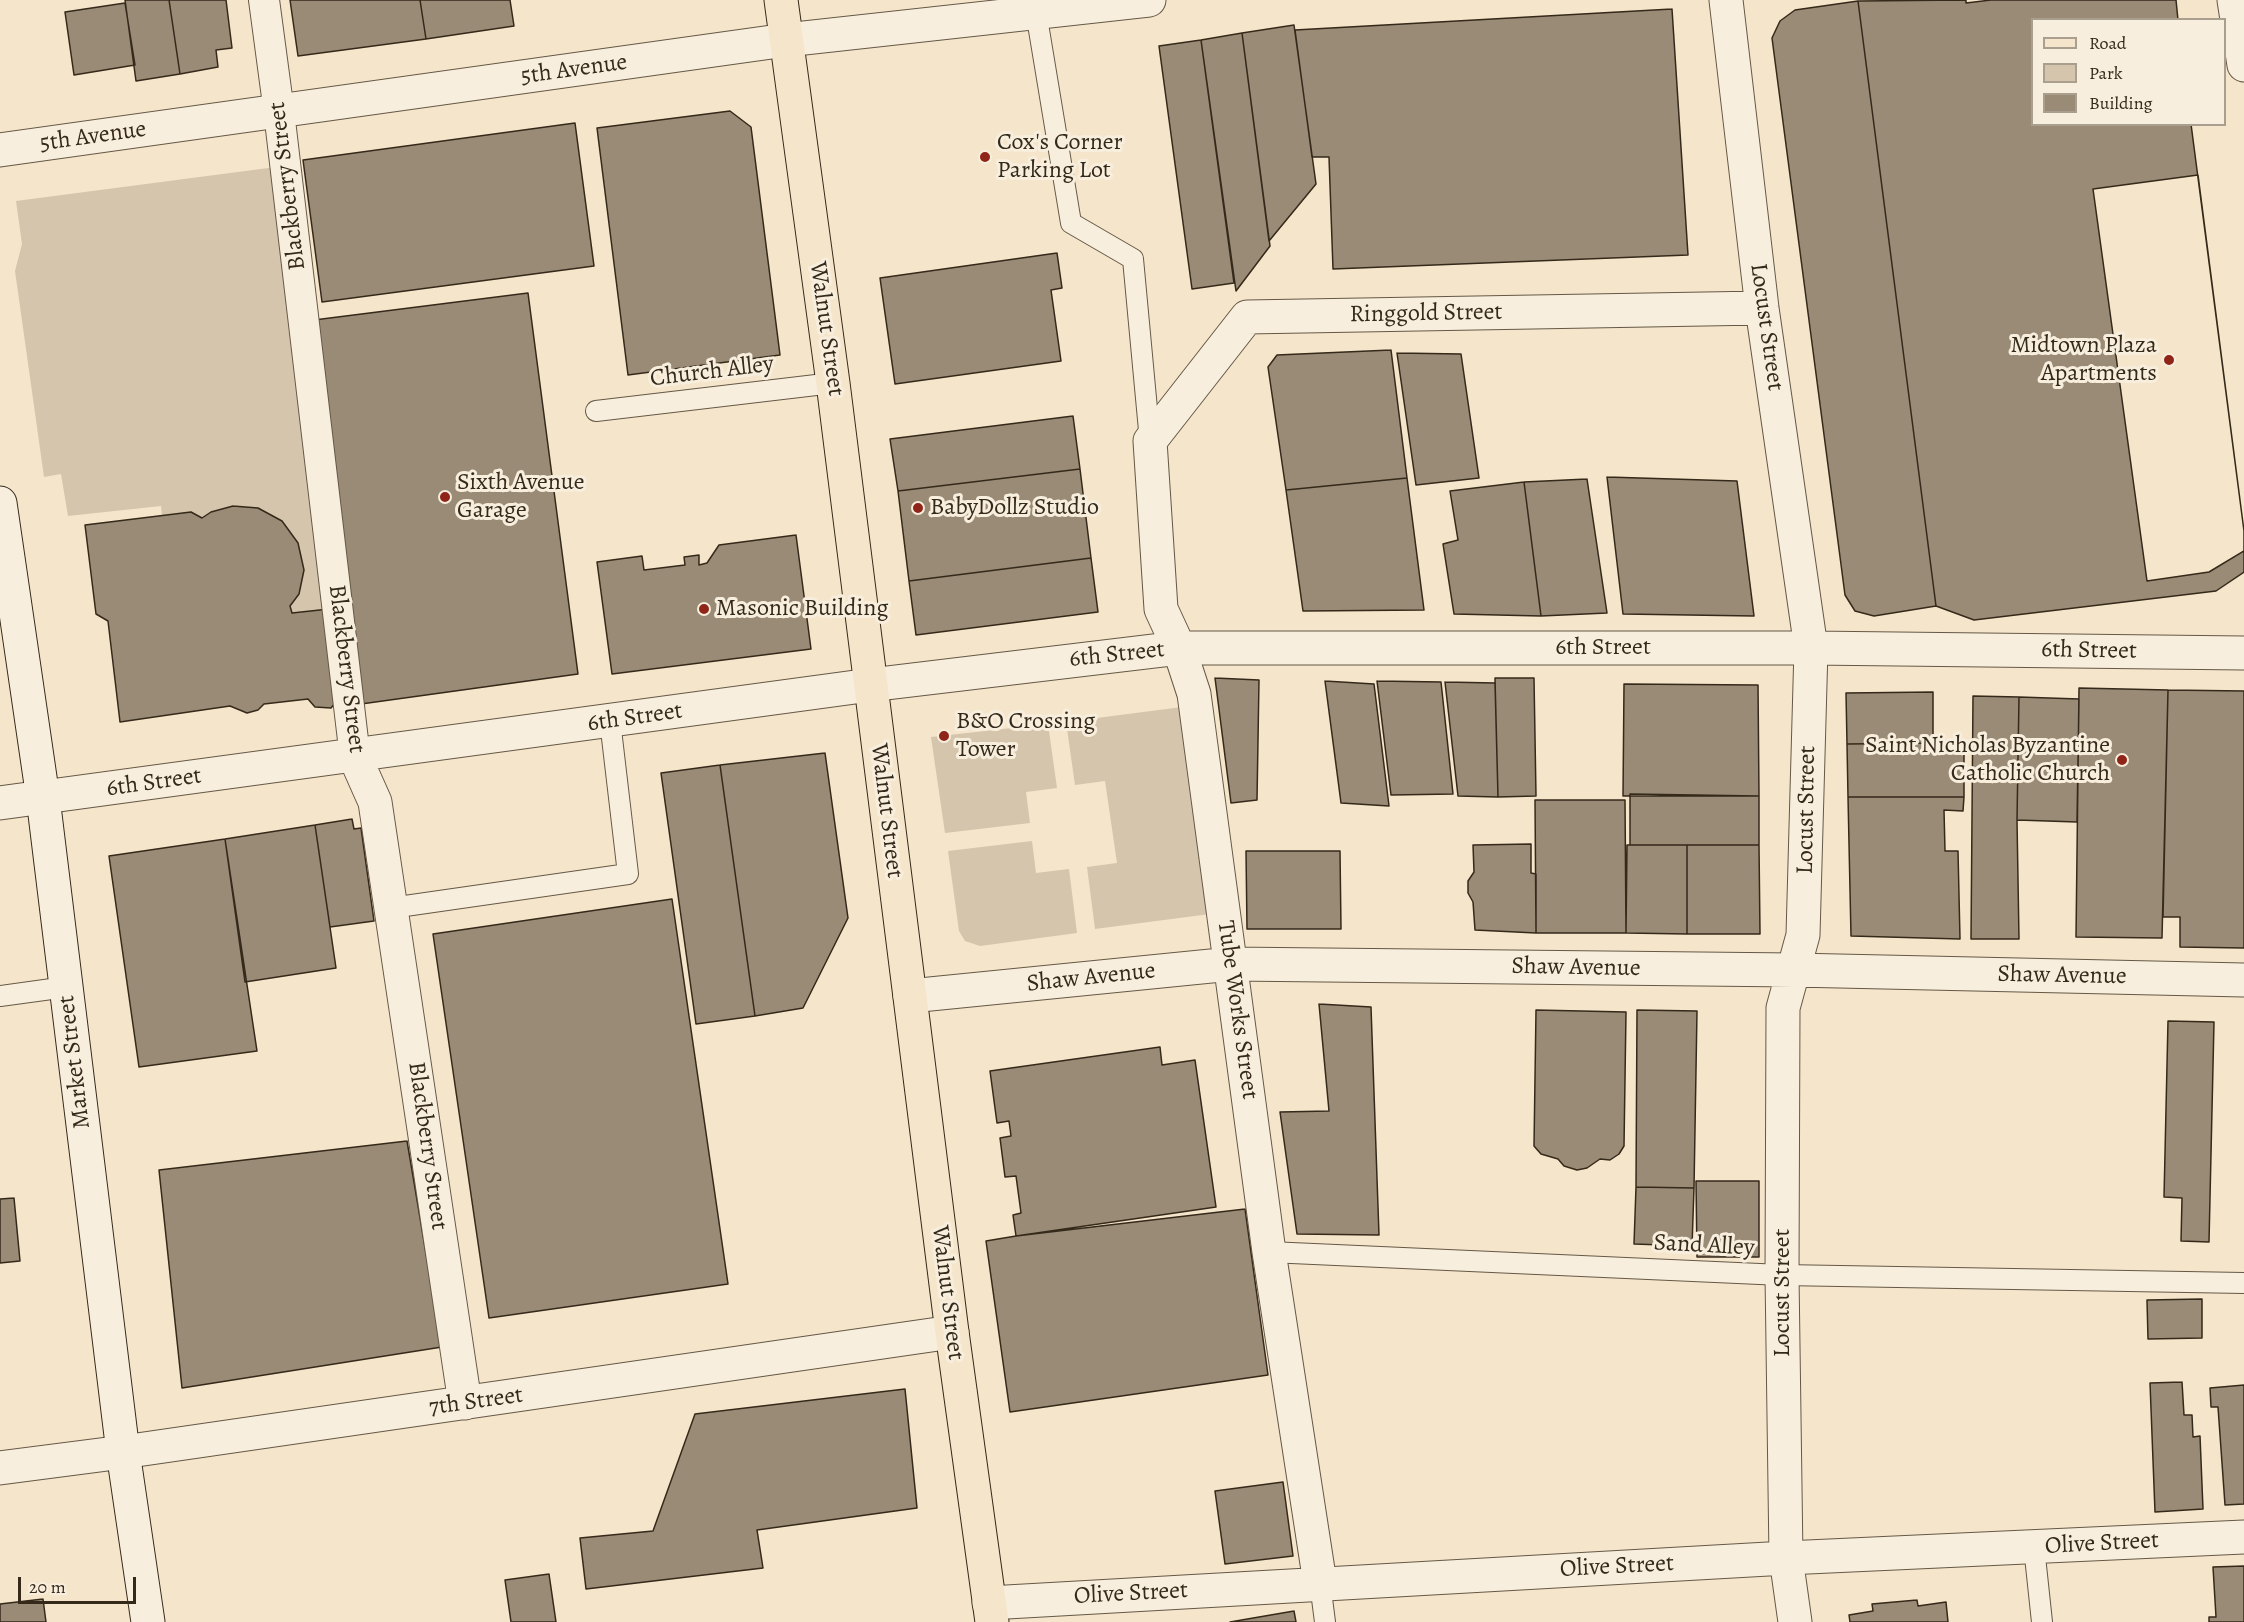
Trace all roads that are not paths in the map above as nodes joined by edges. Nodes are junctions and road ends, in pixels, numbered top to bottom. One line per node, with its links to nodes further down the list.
1 (264, 0): 10 (street, Blackberry Street)
2 (781, 0): 8 (main road, Walnut Street)
3 (1149, 0): 6 (street, 5th Avenue)
4 (1726, 0): 12 (street, Locust Street)
5 (2234, 0): 9 (street)
6 (1105, 2): 7 (street, 5th Avenue)
7 (1036, 12): 8 (street, 5th Avenue); 15 (lane)
8 (786, 40): 10 (street, 5th Avenue); 13 (main road, Walnut Street)
9 (2244, 65)
10 (279, 112): 11 (street, 5th Avenue); 22 (street, Blackberry Street)
11 (0, 150)
12 (1762, 308): 15 (street, Ringgold Street); 18 (street, Locust Street)
13 (833, 383): 14 (lane, Church Alley); 20 (main road, Walnut Street)
14 (596, 411)
15 (1150, 441): 17 (street, Tube Works Street)
16 (1, 511): 23 (street, Market Street)
17 (1179, 648): 18 (street, 6th Street); 20 (street, 6th Street); 26 (street, Tube Works Street)
18 (1811, 648): 19 (street, 6th Street); 27 (street, Locust Street)
19 (2244, 653)
20 (870, 685): 21 (street, 6th Street); 31 (main road, Walnut Street)
21 (610, 722): 22 (street, 6th Street); 25 (lane)
22 (355, 756): 23 (street, 6th Street); 25 (street, Blackberry Street)
23 (43, 798): 24 (street, 6th Street); 29 (street, Market Street)
24 (0, 803)
25 (391, 908): 36 (street, Blackberry Street)
26 (1231, 964): 27 (street, Shaw Avenue); 31 (street, Shaw Avenue); 32 (street, Tube Works Street)
27 (1794, 970): 28 (street, Shaw Avenue); 33 (street, Locust Street)
28 (2244, 980)
29 (66, 987): 30 (lane); 37 (street, Market Street)
30 (0, 996)
31 (910, 996): 35 (main road, Walnut Street)
32 (1269, 1252): 33 (lane, Sand Alley); 42 (street, Tube Works Street)
33 (1782, 1275): 34 (lane, Sand Alley); 41 (street, Locust Street)
34 (2244, 1283)
35 (952, 1332): 36 (street, 7th Street); 43 (main road, Walnut Street)
36 (465, 1403): 37 (street, 7th Street)
37 (123, 1452): 38 (street, 7th Street); 44 (street, Market Street)
38 (0, 1468)
39 (2244, 1537): 40 (street, Olive Street)
40 (2034, 1547): 41 (street, Olive Street); 47 (lane)
41 (1786, 1558): 42 (street, Olive Street); 46 (street, Locust Street)
42 (1320, 1583): 43 (street, Olive Street); 45 (lane)
43 (991, 1612)
44 (148, 1622)
45 (1325, 1622)
46 (1795, 1622)
47 (2042, 1622)

